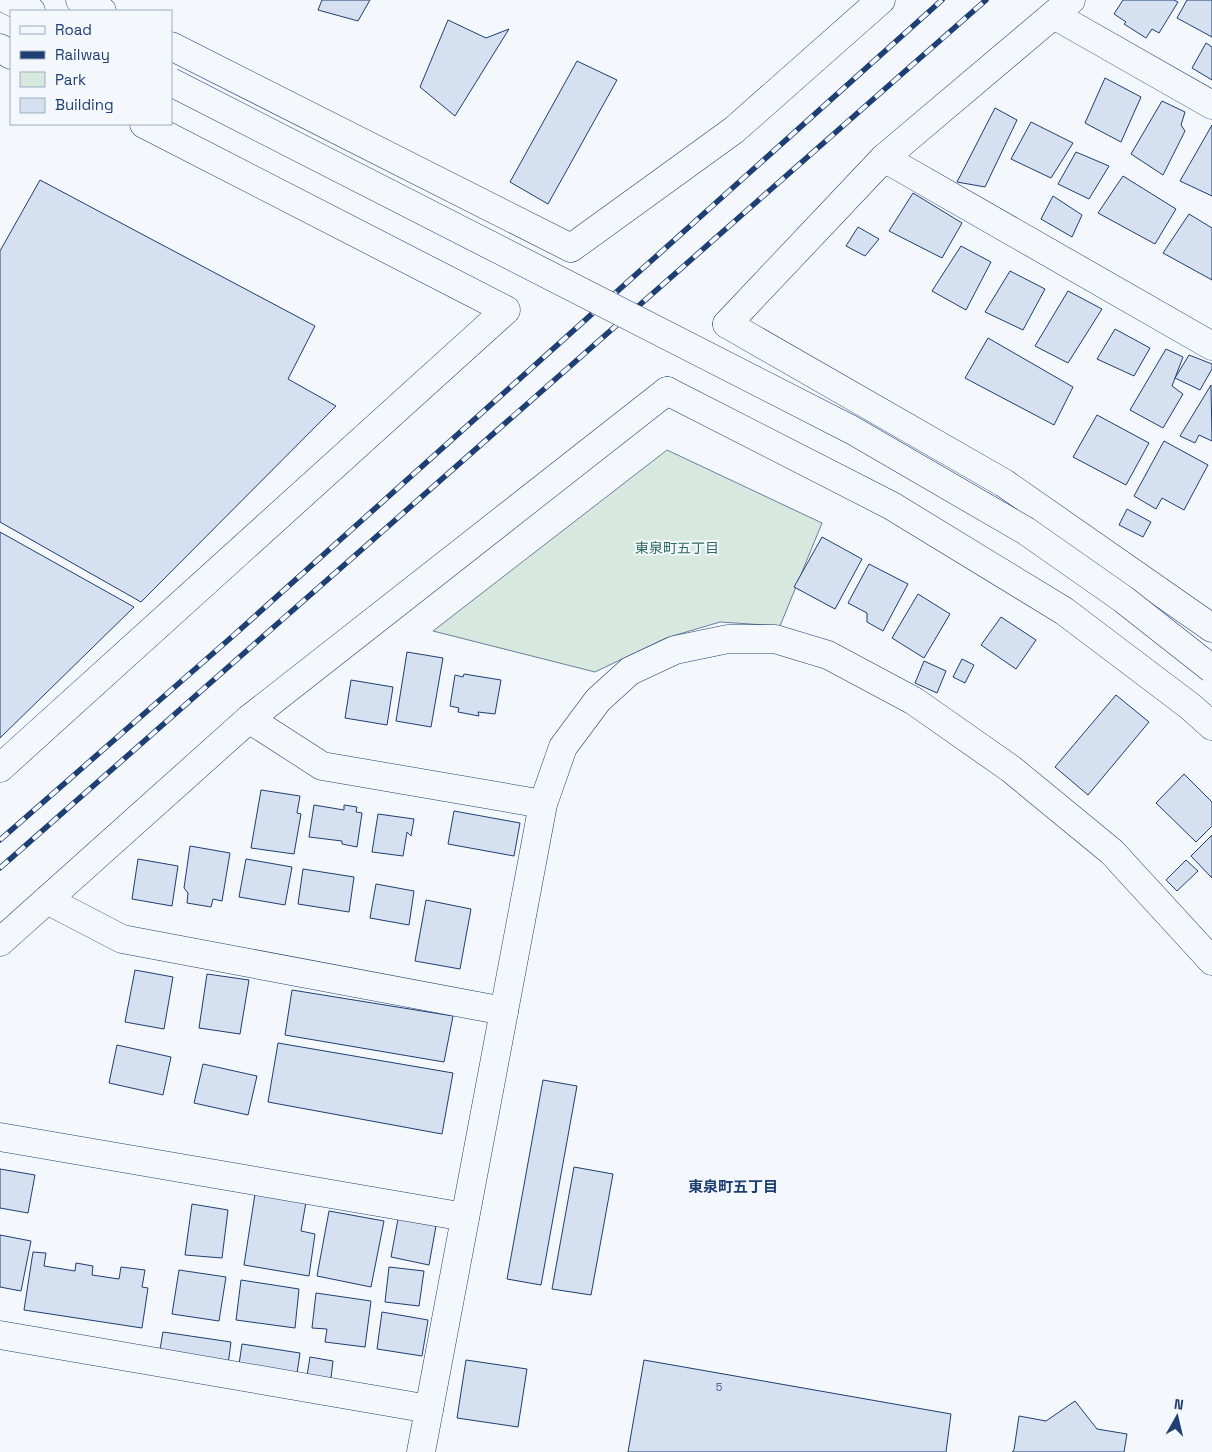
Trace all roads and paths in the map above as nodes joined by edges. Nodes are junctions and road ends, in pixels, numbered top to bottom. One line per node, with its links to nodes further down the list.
1 (8, 0): 5 (street)
2 (80, 0): 6 (street)
3 (879, 1): 7 (street)
4 (1062, 8): 9 (street); 11 (street)
5 (28, 10)
6 (100, 10)
7 (172, 47)
8 (172, 83): 14 (street, bridge)
9 (1212, 106)
10 (146, 125): 17 (street)
11 (884, 158): 12 (street); 13 (street)
12 (1212, 346)
13 (1212, 628)
14 (1212, 669)
15 (249, 719): 16 (street); 18 (street); 19 (street)
16 (1212, 726)
17 (0, 768)
18 (543, 804): 21 (street); 22 (street)
19 (47, 900): 20 (street); 22 (street)
20 (0, 942)
21 (1212, 961)
22 (504, 1011): 24 (street)
23 (0, 1137): 24 (street)
24 (465, 1217): 26 (street)
25 (0, 1335): 26 (street)
26 (429, 1409): 27 (street)
27 (421, 1452)

